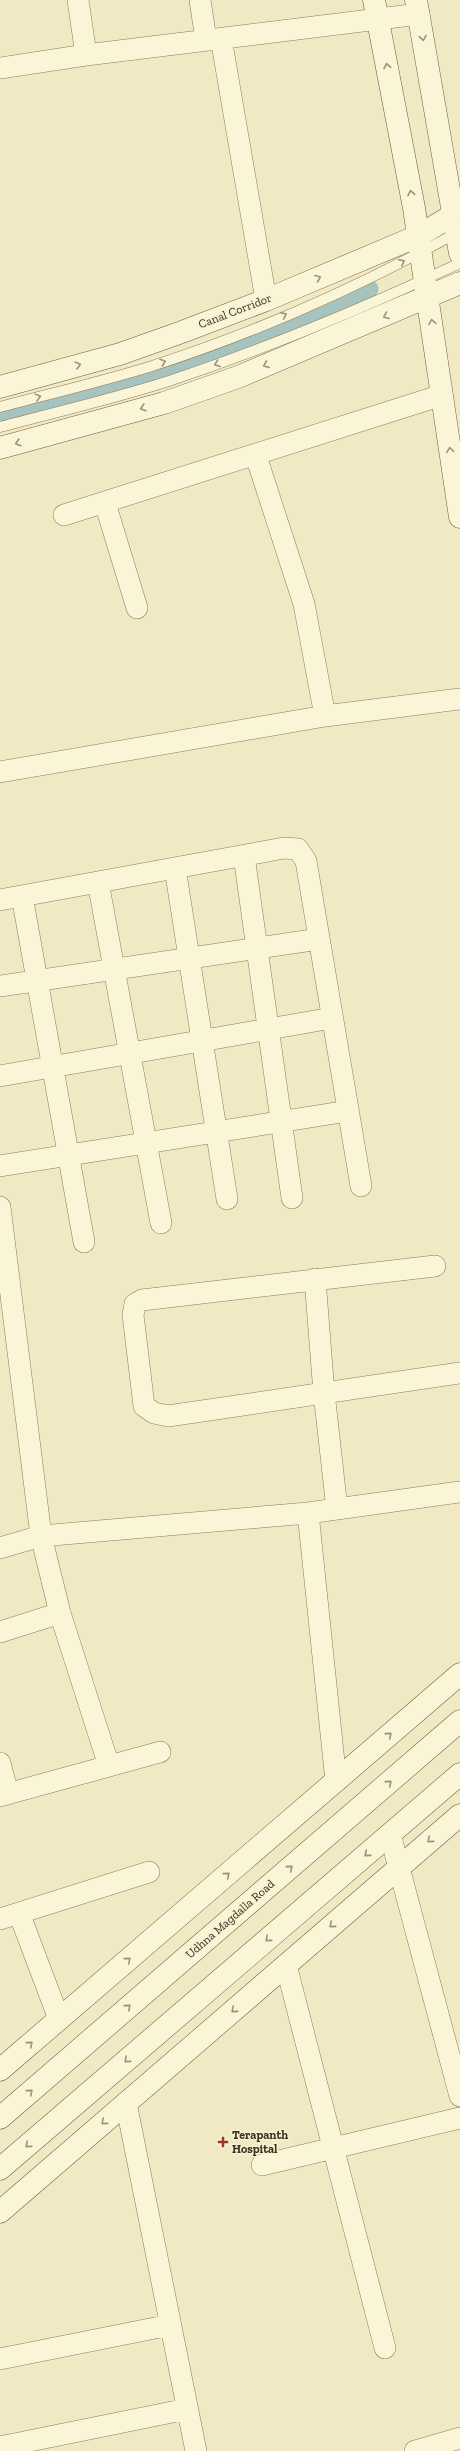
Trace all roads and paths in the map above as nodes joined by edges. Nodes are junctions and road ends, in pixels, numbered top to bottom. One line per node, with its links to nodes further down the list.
1 (78, 0): 6 (street)
2 (200, 0): 5 (street)
3 (418, 7): 4 (street); 8 (street, one-way to 8)
4 (376, 10): 5 (street); 9 (street, one-way to 4)
5 (214, 39): 6 (street); 13 (street)
6 (86, 55): 7 (street)
7 (0, 68)
8 (458, 228): 9 (street, Canal Corridor)
9 (420, 244): 12 (street); 13 (street, Canal Corridor, one-way to 9); 16 (lane, one-way to 9)
10 (460, 263): 12 (lane)
11 (460, 283): 12 (street)
12 (427, 289): 15 (street, one-way to 12); 17 (lane, one-way to 17); 18 (street, one-way to 18)
13 (266, 300): 14 (street, Canal Corridor, one-way to 13)
14 (0, 386)
15 (442, 395): 19 (street); 22 (street, one-way to 15)
16 (0, 407)
17 (0, 428)
18 (0, 448)
19 (256, 456): 20 (street); 25 (street)
20 (105, 502): 21 (street); 23 (street)
21 (64, 515)
22 (460, 517)
23 (137, 608)
24 (460, 699): 25 (street)
25 (325, 716): 26 (street)
26 (0, 772)
27 (244, 856): 28 (street); 32 (street); 33 (street)
28 (175, 868): 29 (street); 34 (street)
29 (98, 882): 30 (street); 35 (street)
30 (22, 896): 31 (street); 36 (street)
31 (0, 900)
32 (319, 938): 33 (street); 38 (street)
33 (257, 948): 34 (street); 39 (street)
34 (189, 958): 35 (street); 40 (street)
35 (114, 969): 36 (street); 41 (street)
36 (37, 980): 37 (street); 42 (street)
37 (0, 986)
38 (332, 1018): 39 (street); 44 (street)
39 (268, 1029): 40 (street); 45 (street)
40 (202, 1041): 41 (street); 46 (street)
41 (129, 1054): 42 (street); 47 (street)
42 (52, 1067): 43 (street); 48 (street)
43 (0, 1076)
44 (348, 1111): 45 (street); 50 (street)
45 (281, 1122): 46 (street); 51 (street)
46 (216, 1132): 47 (street); 52 (street)
47 (146, 1143): 48 (street); 54 (street)
48 (68, 1155): 49 (street); 55 (street)
49 (0, 1166)
50 (361, 1186)
51 (292, 1198)
52 (227, 1199)
53 (0, 1207): 58 (street)
54 (161, 1223)
55 (84, 1242)
56 (435, 1266): 57 (street)
57 (315, 1279): 60 (street); 60 (street)
58 (8, 1331): 64 (street)
59 (460, 1373): 60 (street)
60 (324, 1393): 62 (street)
61 (460, 1492): 62 (street)
62 (337, 1509): 63 (street)
63 (308, 1513): 64 (street); 74 (street)
64 (41, 1536): 65 (street); 66 (street)
65 (0, 1548)
66 (60, 1613): 67 (street); 72 (street)
67 (0, 1632)
68 (460, 1674): 74 (street, one-way to 68)
69 (460, 1721): 86 (street, Udhna Magdalla Road, one-way to 69)
70 (160, 1752): 72 (street)
71 (0, 1763): 75 (street)
72 (109, 1766): 75 (street)
73 (460, 1774): 77 (street)
74 (336, 1781): 82 (street, one-way to 74)
75 (4, 1795)
76 (460, 1814): 78 (street, one-way to 78)
77 (390, 1834): 78 (street); 90 (street, one-way to 90)
78 (400, 1866): 81 (street, one-way to 81); 84 (street)
79 (149, 1872): 80 (street)
80 (10, 1916): 82 (street)
81 (286, 1965): 85 (street, one-way to 85); 88 (street)
82 (59, 2019): 83 (street, one-way to 82)
83 (0, 2070)
84 (460, 2096)
85 (126, 2103): 91 (street, one-way to 91); 92 (street)
86 (0, 2118)
87 (460, 2118): 88 (street)
88 (333, 2148): 89 (street); 93 (street)
89 (262, 2165)
90 (0, 2169)
91 (0, 2212)
92 (170, 2325): 94 (street); 95 (street)
93 (385, 2348)
94 (0, 2360)
95 (187, 2409): 97 (street); 98 (street)
96 (460, 2438): 99 (street)
97 (0, 2447)
98 (196, 2451)
99 (415, 2451)

